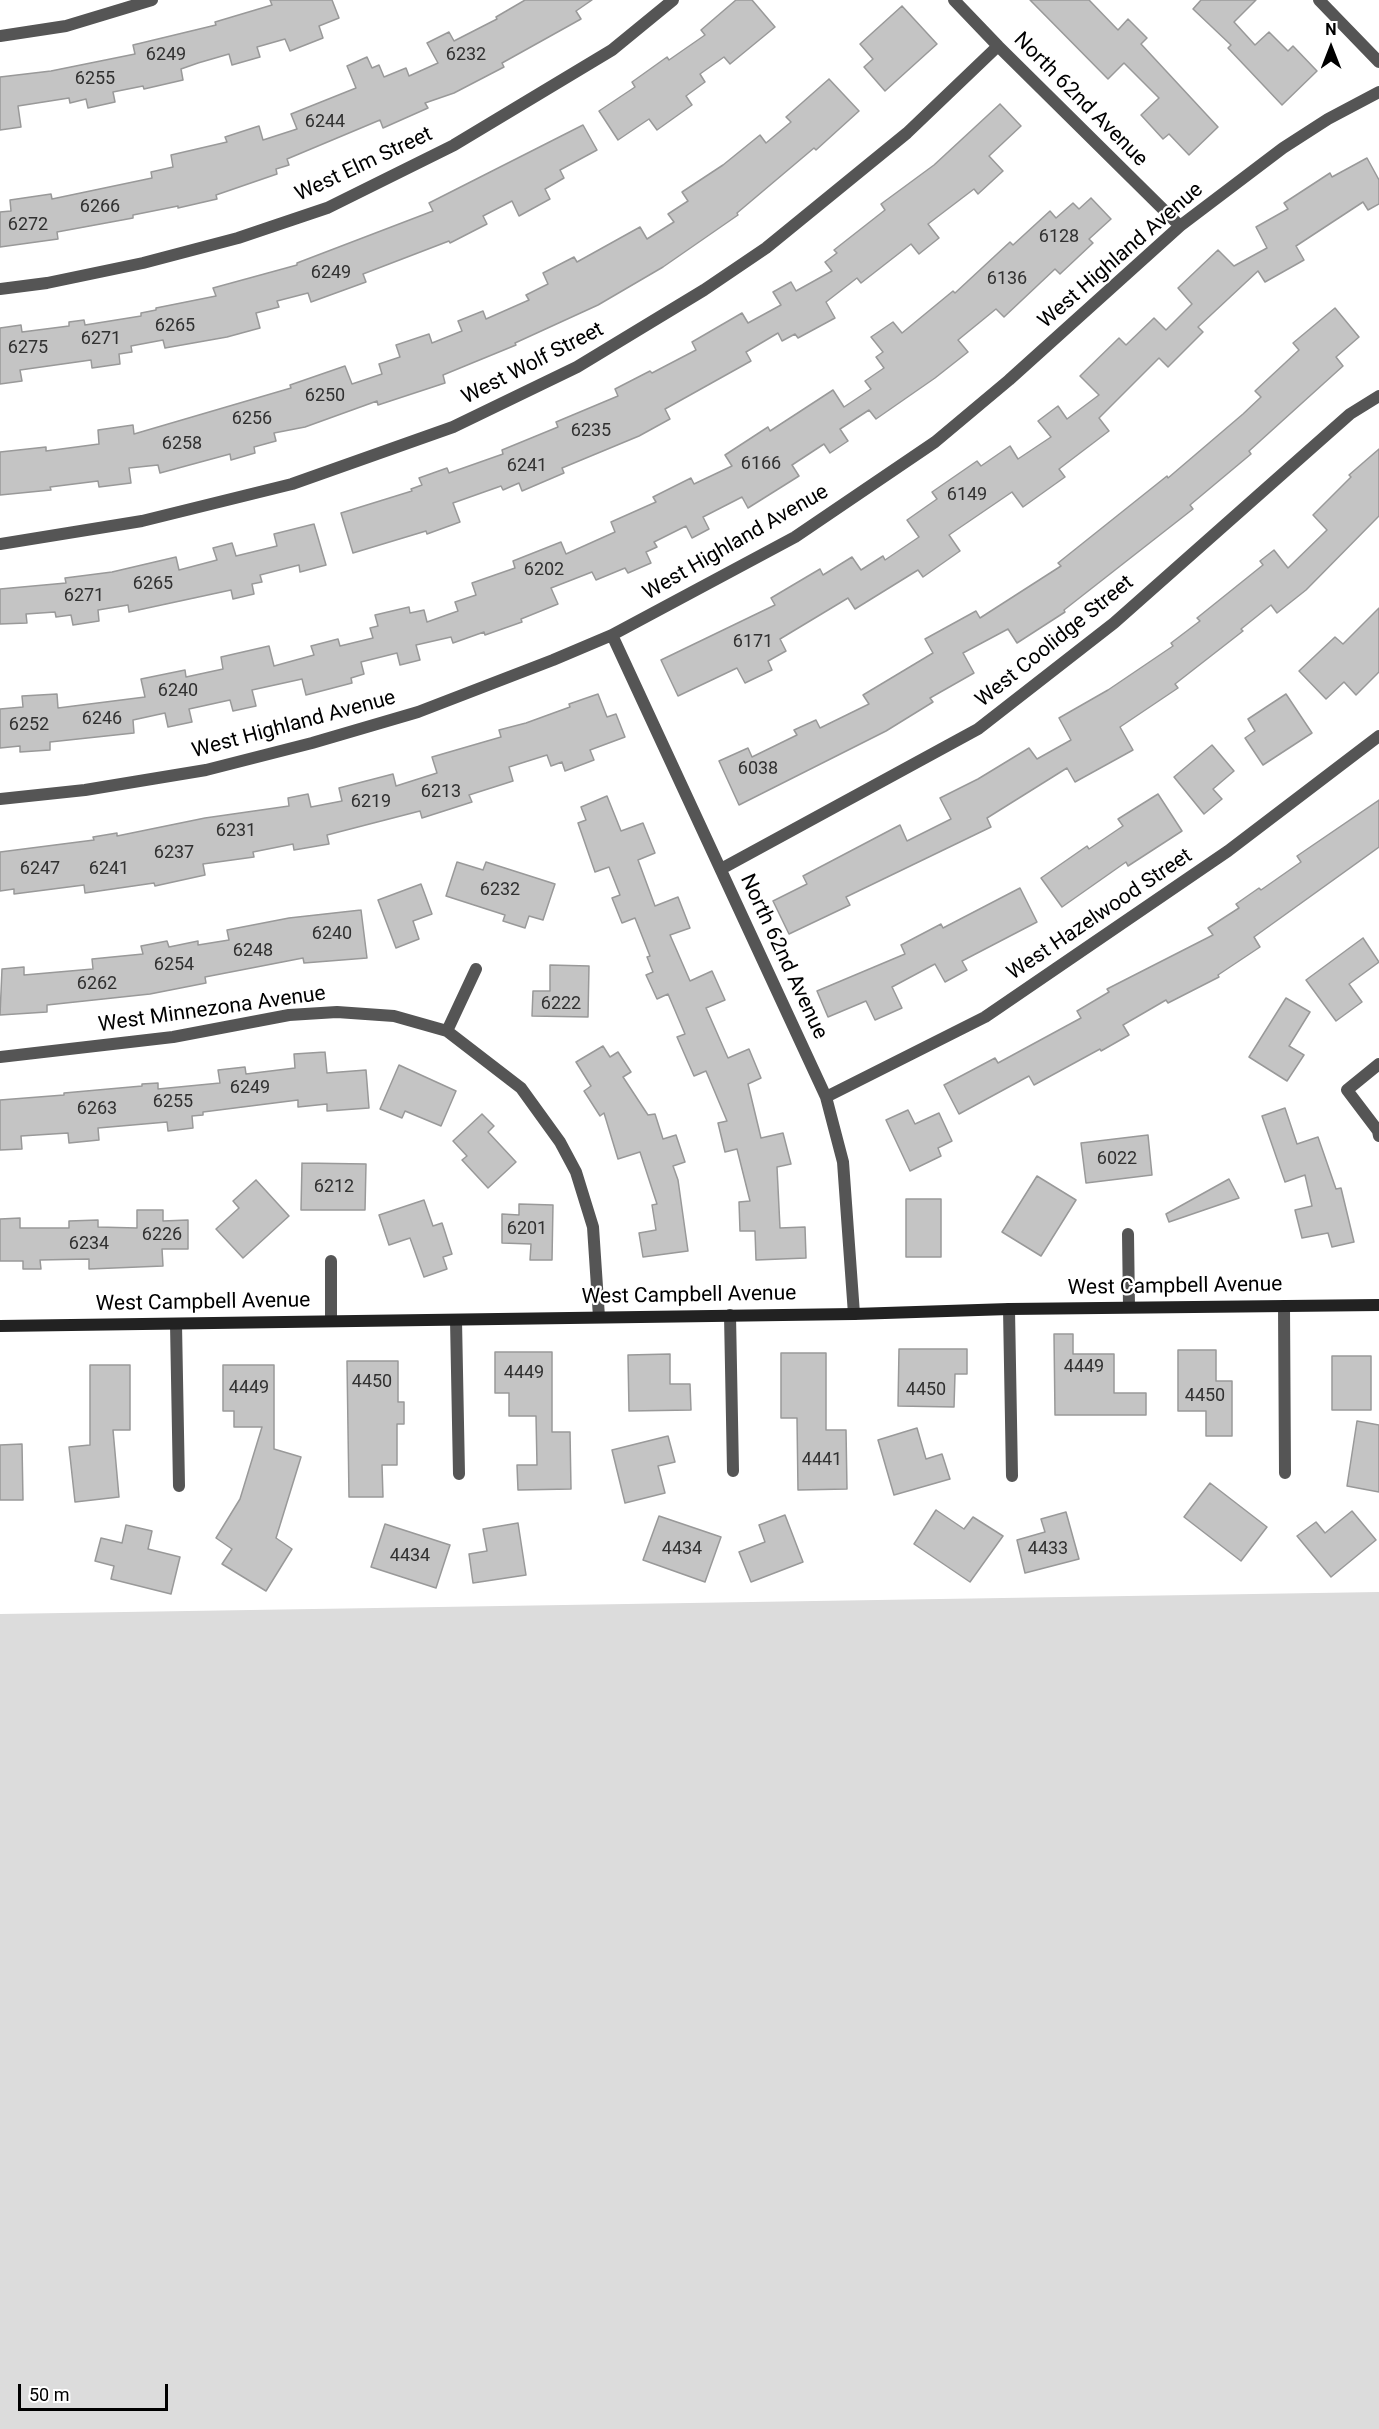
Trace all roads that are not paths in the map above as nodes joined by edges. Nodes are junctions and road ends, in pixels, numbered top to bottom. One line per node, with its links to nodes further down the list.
1 (152, 0): 5 (street)
2 (673, 0): 10 (street, West Elm Street)
3 (954, 0): 6 (street, North 62nd Avenue)
4 (1319, 0): 7 (street)
5 (0, 36)
6 (998, 46): 9 (street, North 62nd Avenue); 12 (street, West Wolf Street)
7 (1379, 62)
8 (1379, 92): 9 (street, West Highland Avenue)
9 (1180, 226): 13 (street, West Highland Avenue)
10 (0, 289)
11 (1379, 396): 16 (street, West Coolidge Street)
12 (0, 544)
13 (612, 635): 15 (street, West Highland Avenue); 16 (street, North 62nd Avenue)
14 (1379, 736): 21 (street, West Hazelwood Street)
15 (0, 799)
16 (721, 868): 21 (street, North 62nd Avenue)
17 (476, 969): 18 (street)
18 (447, 1031): 19 (street, West Minnezona Avenue); 31 (street, West Minnezona Avenue)
19 (0, 1057)
20 (1379, 1064): 22 (street)
21 (826, 1097): 29 (street, North 62nd Avenue)
22 (1379, 1136)
23 (1128, 1234): 27 (street)
24 (330, 1261): 32 (street)
25 (1379, 1305): 26 (street, West Campbell Avenue)
26 (1284, 1306): 27 (street, West Campbell Avenue); 37 (street)
27 (1129, 1307): 28 (street, West Campbell Avenue)
28 (1009, 1309): 29 (street, West Campbell Avenue); 39 (street)
29 (854, 1314): 30 (street, West Campbell Avenue)
30 (730, 1315): 31 (street, West Campbell Avenue); 36 (street)
31 (599, 1317): 33 (street, West Campbell Avenue)
32 (330, 1320): 33 (street, West Campbell Avenue); 34 (street, West Campbell Avenue)
33 (456, 1320): 38 (street)
34 (176, 1324): 35 (street, West Campbell Avenue); 40 (street)
35 (0, 1326)
36 (733, 1472)
37 (1285, 1473)
38 (459, 1474)
39 (1012, 1476)
40 (179, 1486)

